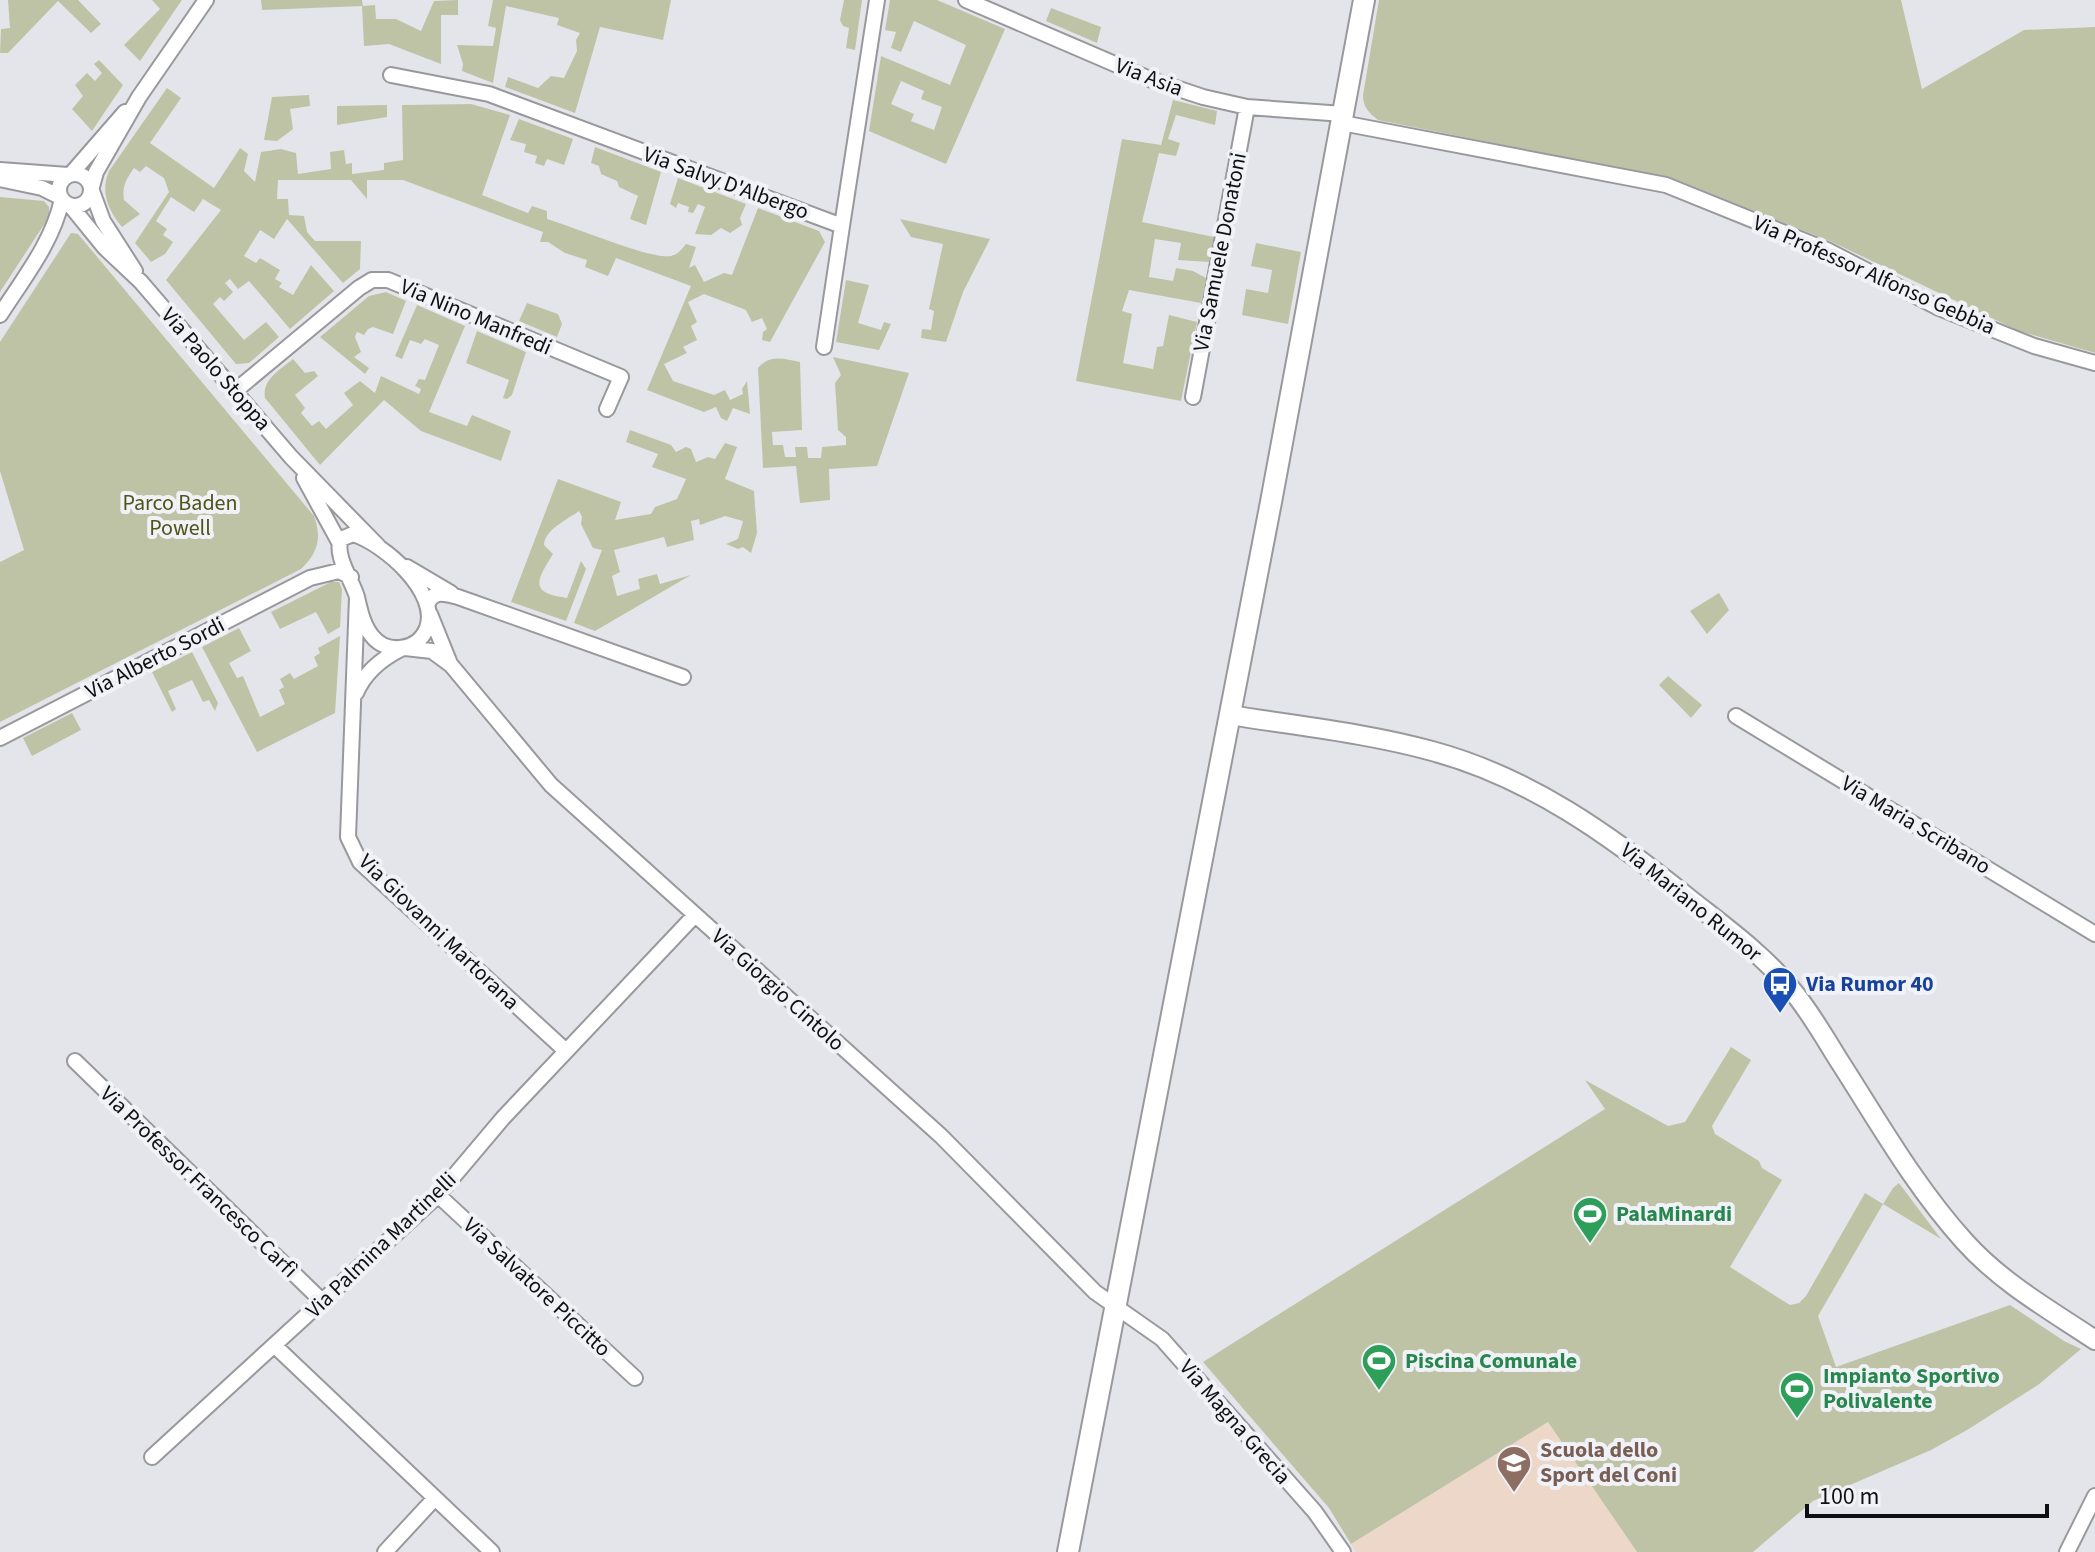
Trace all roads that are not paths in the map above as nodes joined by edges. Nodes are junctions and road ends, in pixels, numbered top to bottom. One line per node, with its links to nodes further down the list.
1 (206, 0): 6 (street)
2 (877, 0): 14 (street)
3 (967, 0): 7 (street, Via Asia)
4 (1364, 0): 8 (main road)
5 (391, 75): 14 (street, Via Salvy D'Albergo)
6 (139, 97): 10 (street); 12 (street)
7 (1247, 107): 8 (street, Via Asia); 20 (street, Via Samuele Donatoni)
8 (1343, 119): 18 (street, Via Professor Alfonso Gebbia); 34 (main road)
9 (0, 170): 10 (street)
10 (70, 174): 12 (street); 13 (street)
11 (0, 179): 13 (street)
12 (92, 189): 13 (street); 15 (street)
13 (69, 204): 15 (street); 16 (street)
14 (842, 226): 17 (street)
15 (141, 282): 19 (street, Via Paolo Stoppa)
16 (0, 315)
17 (824, 347)
18 (2095, 363)
19 (235, 391): 21 (street, Via Nino Manfredi); 22 (street, Via Paolo Stoppa)
20 (1193, 397)
21 (607, 409)
22 (291, 457): 23 (street, Via Paolo Stoppa); 24 (street, Via Paolo Stoppa)
23 (339, 543): 24 (street); 25 (street, Via Paolo Stoppa); 26 (street, Via Alberto Sordi)
24 (384, 551): 28 (street); 29 (street, Via Giorgio Cintolo)
25 (351, 577): 26 (street, Via Alberto Sordi); 27 (street, Via Paolo Stoppa)
26 (310, 578): 36 (street, Via Alberto Sordi)
27 (357, 597): 30 (street, Via Giorgio Cintolo); 33 (street, Via Giovanni Martorana)
28 (458, 597): 29 (street); 32 (street)
29 (428, 607): 30 (street); 31 (street, Via Giorgio Cintolo)
30 (403, 648): 31 (street, Via Giorgio Cintolo); 33 (street)
31 (451, 665): 37 (street, Via Giorgio Cintolo)
32 (683, 677)
33 (353, 701): 39 (street, Via Giovanni Martorana)
34 (1230, 715): 43 (main road); 44 (street, Via Mariano Rumor)
35 (1736, 716): 38 (street, Via Maria Scribano)
36 (0, 738)
37 (695, 915): 39 (street, Via Palmina Martinelli); 43 (street, Via Giorgio Cintolo)
38 (2095, 934)
39 (566, 1051): 41 (street, Via Palmina Martinelli)
40 (75, 1061): 42 (street, Via Professor Francesco Carfì)
41 (438, 1195): 42 (street, Via Palmina Martinelli); 46 (street, Via Salvatore Piccitto)
42 (323, 1302): 45 (street, Via Palmina Martinelli)
43 (1115, 1305): 52 (main road); 53 (street, Via Magna Grecia)
44 (2095, 1340)
45 (275, 1346): 47 (street, Via Palmina Martinelli); 49 (street)
46 (635, 1378)
47 (152, 1457)
48 (2095, 1496): 54 (street)
49 (435, 1498): 50 (street); 51 (street)
50 (385, 1552)
51 (492, 1552)
52 (1068, 1552)
53 (1343, 1552)
54 (2067, 1552)

